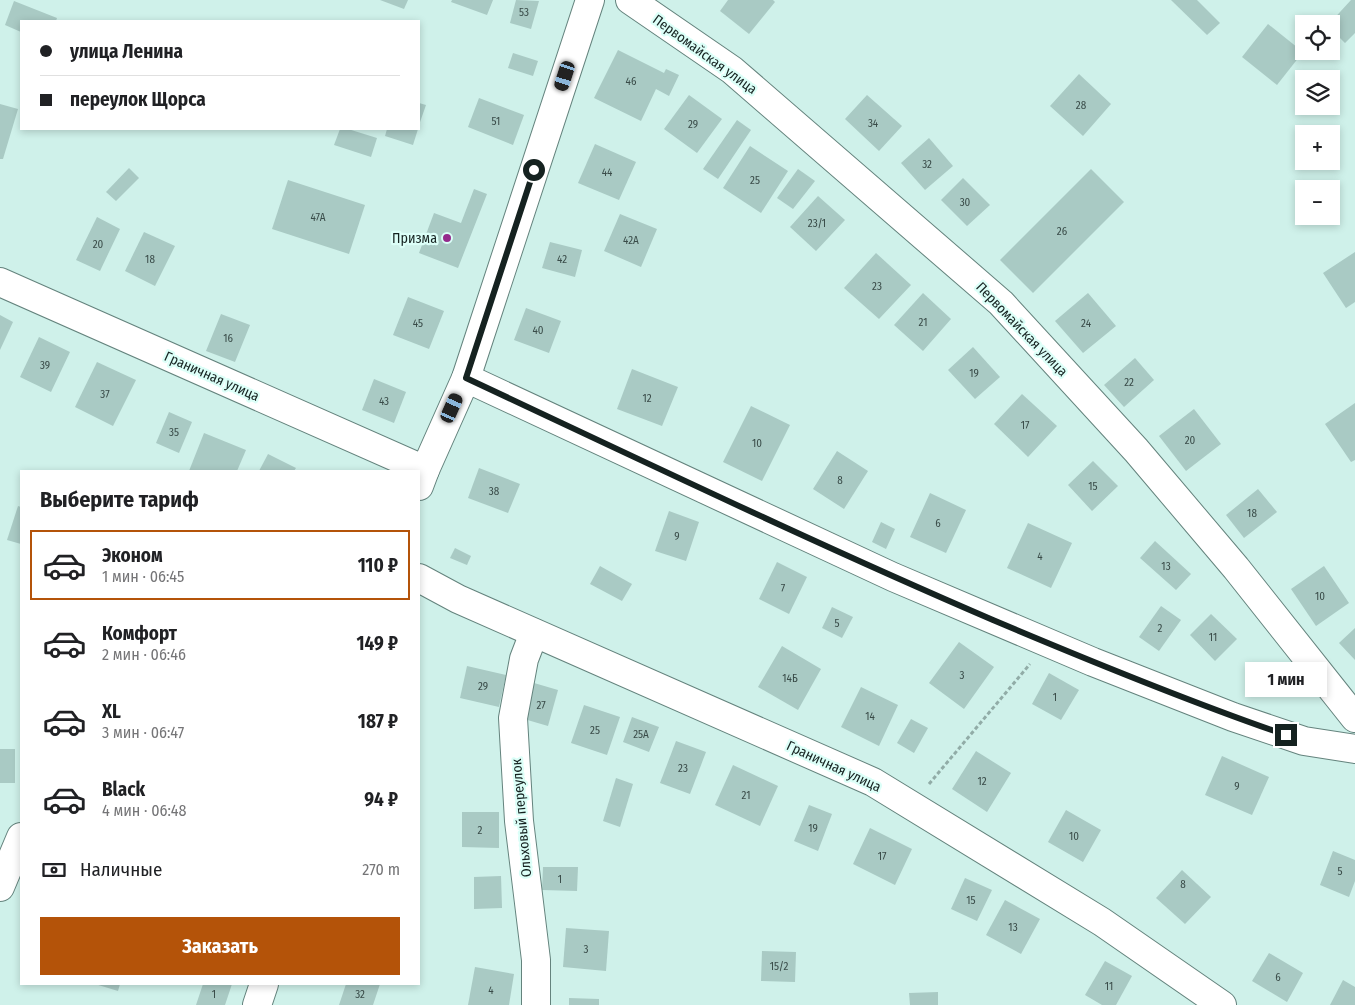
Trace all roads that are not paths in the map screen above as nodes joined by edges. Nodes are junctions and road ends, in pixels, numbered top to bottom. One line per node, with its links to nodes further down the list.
1 (590, 0): 4 (street)
2 (630, 0): 9 (street, Первомайская улица)
3 (0, 282): 5 (street, Граничная улица)
4 (466, 378): 6 (street); 10 (street)
5 (405, 470)
6 (422, 478)
7 (420, 579): 8 (street, Граничная улица)
8 (534, 633): 16 (street, Ольховый переулок); 17 (street, Граничная улица)
9 (1355, 718)
10 (1355, 748)
11 (20, 839): 12 (street)
12 (0, 887): 13 (street)
13 (20, 894)
14 (264, 985): 15 (street)
15 (257, 1005)
16 (536, 1005)
17 (1222, 1005)

